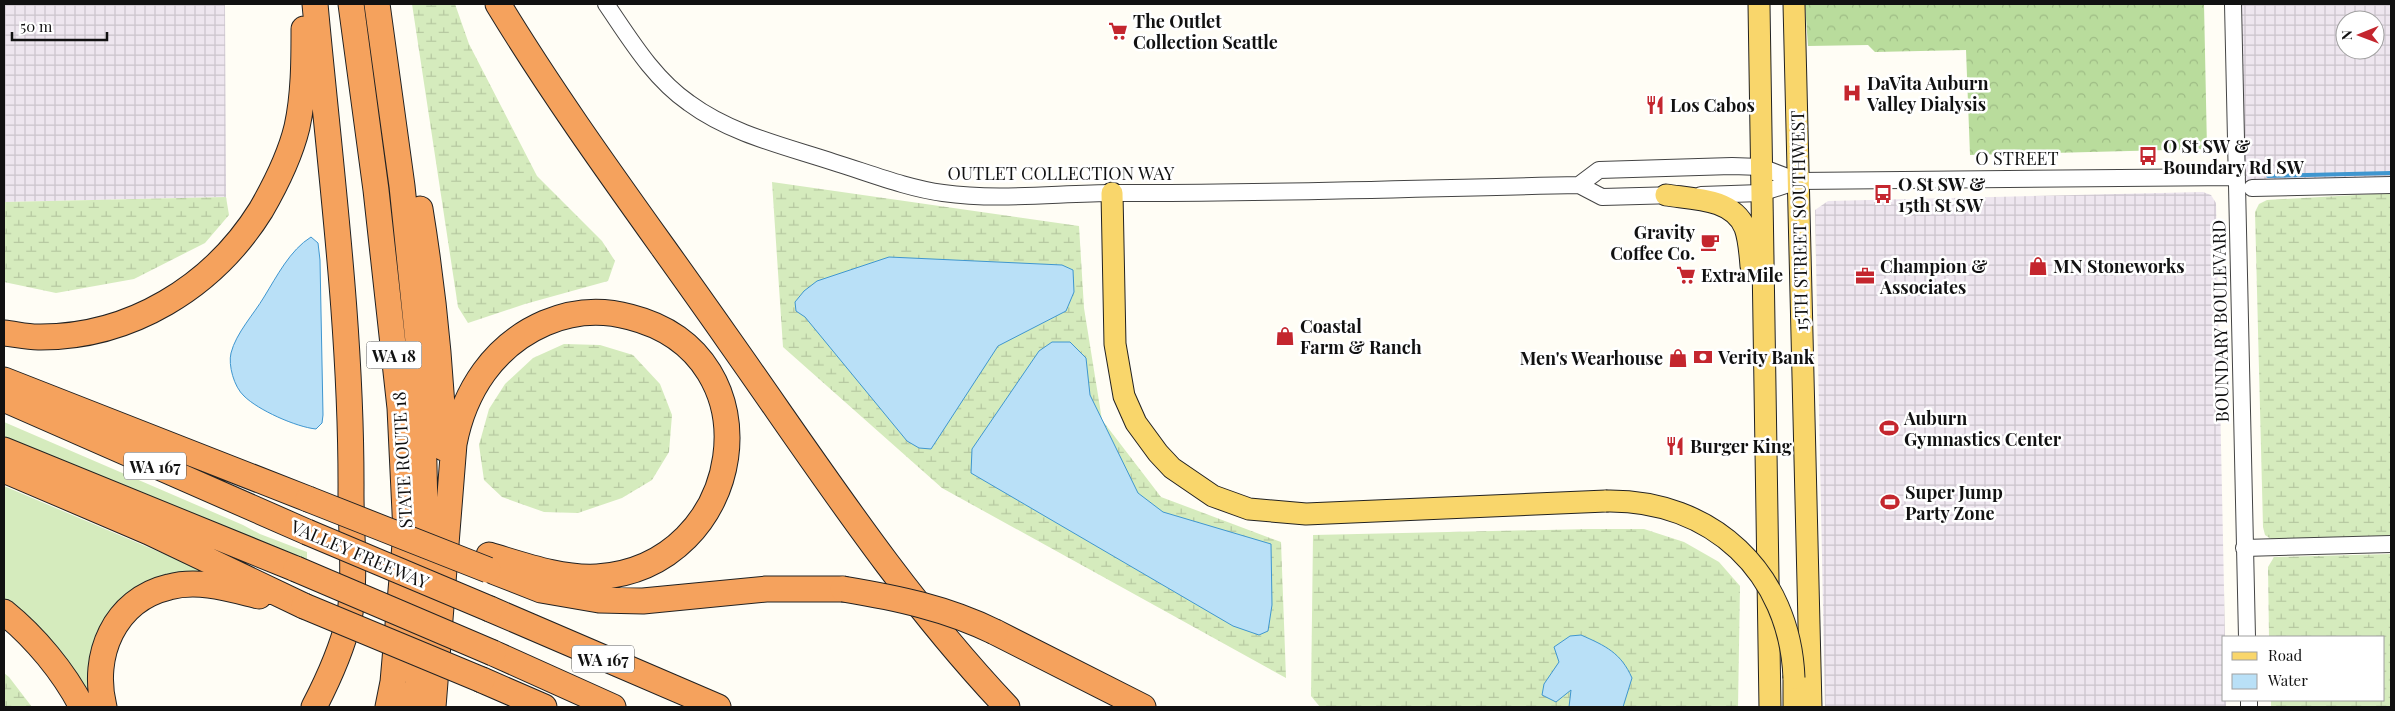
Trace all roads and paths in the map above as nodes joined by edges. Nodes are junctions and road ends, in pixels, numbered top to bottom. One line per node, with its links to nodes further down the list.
1 (303, 4): 20 (highway)
2 (315, 4): 36 (highway)
3 (351, 4): 37 (highway, STATE ROUTE 18 / WA 18)
4 (377, 4): 38 (highway, STATE ROUTE 18 / WA 18)
5 (388, 4): 26 (highway)
6 (498, 4): 43 (highway)
7 (606, 4): 17 (street, OUTLET COLLECTION WAY)
8 (1759, 4): 11 (main road, 15TH STREET SOUTHWEST)
9 (1794, 4): 13 (main road, 15TH STREET SOUTHWEST)
10 (2233, 4): 12 (street, BOUNDARY BOULEVARD)
11 (1761, 166): 13 (street, O STREET); 14 (street); 18 (main road, 15TH STREET SOUTHWEST)
12 (2237, 177): 13 (street, O STREET); 28 (street, BOUNDARY BOULEVARD)
13 (1798, 181): 18 (street, O STREET); 47 (main road, 15TH STREET SOUTHWEST)
14 (1579, 185): 17 (street, OUTLET COLLECTION WAY); 19 (street, OUTLET COLLECTION WAY)
15 (2391, 185): 16 (street)
16 (2252, 188)
17 (1112, 193): 46 (main road, bridge)
18 (1761, 194): 19 (street, OUTLET COLLECTION WAY); 21 (main road, 15TH STREET SOUTHWEST)
19 (1666, 195): 21 (main road)
20 (4, 333)
21 (1763, 358): 45 (main road, 15TH STREET SOUTHWEST)
22 (4, 380): 29 (highway, bridge)
23 (4, 399): 42 (highway, VALLEY FREEWAY / WA 167, bridge)
24 (4, 450): 41 (highway, WA 167, bridge)
25 (4, 470): 30 (highway)
26 (446, 520): 29 (highway); 39 (highway)
27 (2391, 544): 28 (street)
28 (2244, 548): 32 (street, BOUNDARY BOULEVARD)
29 (488, 562): 44 (highway, bridge)
30 (304, 606): 33 (highway, bridge); 35 (highway)
31 (4, 612): 34 (highway)
32 (2247, 636)
33 (487, 694): 40 (highway)
34 (82, 707)
35 (104, 707)
36 (314, 707)
37 (388, 707)
38 (413, 707)
39 (432, 707)
40 (544, 707)
41 (613, 707)
42 (718, 707)
43 (1007, 707)
44 (1143, 707)
45 (1770, 707)
46 (1794, 707)
47 (1811, 707)

